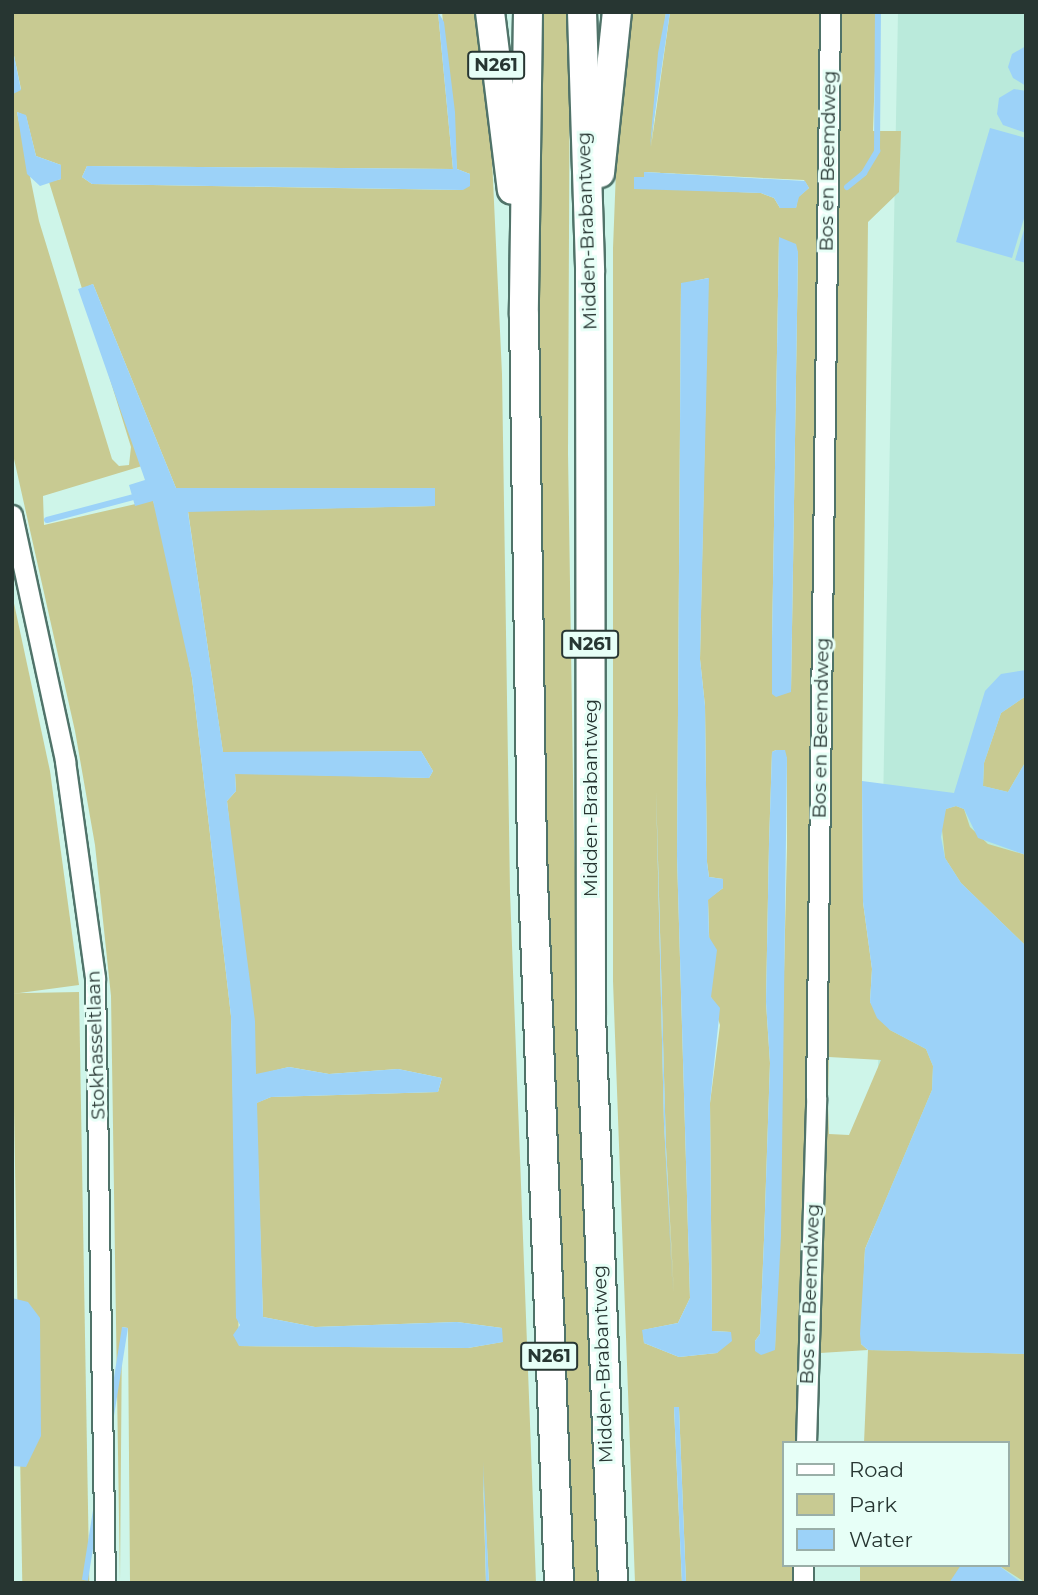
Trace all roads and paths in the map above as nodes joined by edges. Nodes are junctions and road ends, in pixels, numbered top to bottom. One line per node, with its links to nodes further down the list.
1 (490, 12): 7 (highway, N261)
2 (528, 12): 7 (highway)
3 (582, 12): 6 (highway, Midden-Brabantweg)
4 (617, 12): 6 (highway, N261)
5 (830, 12): 10 (street, Bos en Beemdweg)
6 (590, 272): 13 (highway, Midden-Brabantweg / N261)
7 (525, 274): 12 (highway, N261)
8 (12, 515): 9 (street, Stokhasseltlaan)
9 (18, 559): 11 (street, Stokhasseltlaan)
10 (806, 1441)
11 (105, 1583)
12 (559, 1583)
13 (613, 1583)

